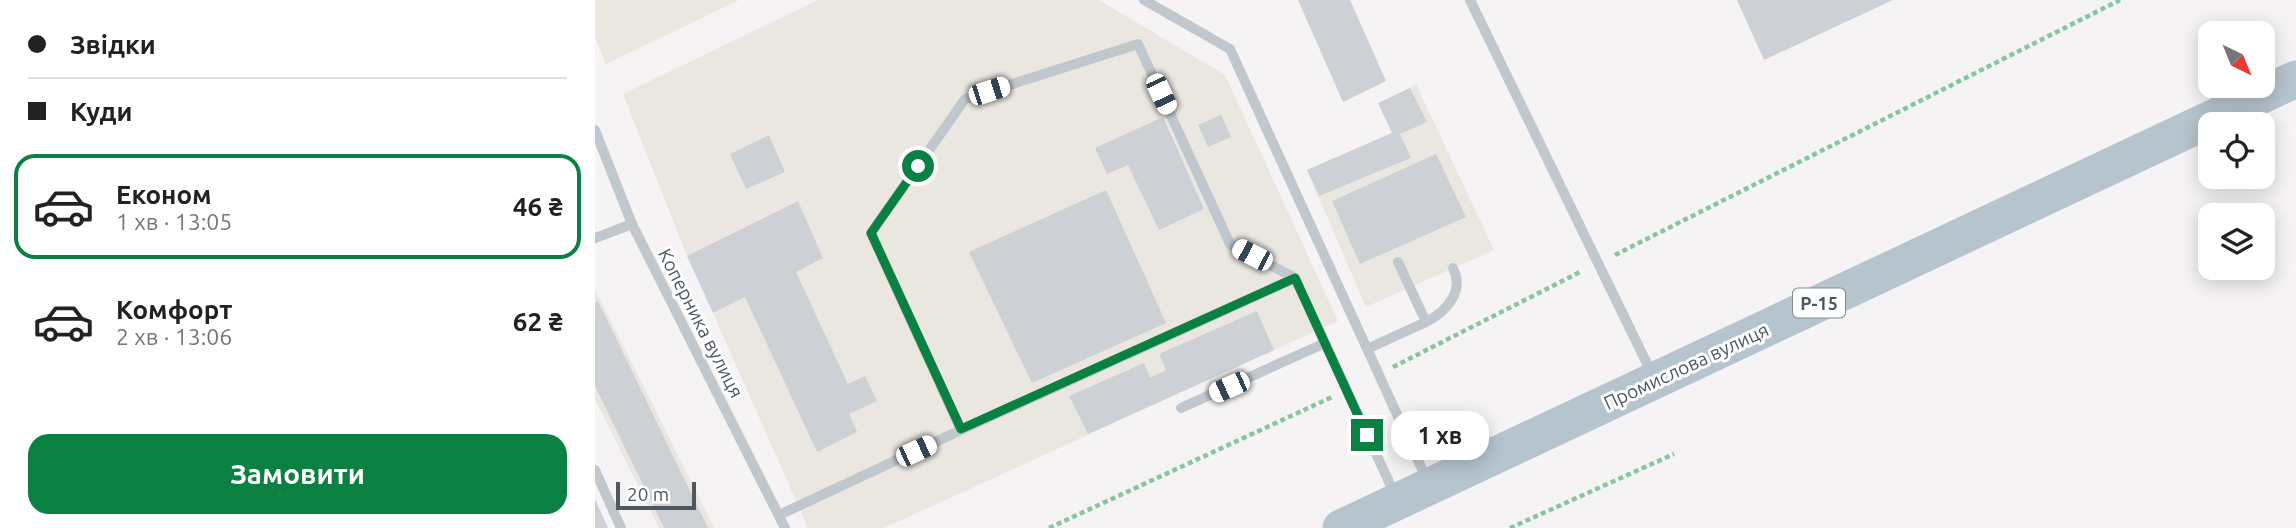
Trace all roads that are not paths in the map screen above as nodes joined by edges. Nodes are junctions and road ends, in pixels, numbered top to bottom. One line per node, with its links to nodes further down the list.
1 (1144, 0): 12 (lane)
2 (1470, 0): 13 (lane)
3 (2296, 79): 13 (main road, Промислова вулиця / Р-15)
4 (595, 130): 5 (lane, Коперника вулиця)
5 (632, 224): 6 (lane); 18 (lane, Коперника вулиця)
6 (595, 238)
7 (1398, 262): 10 (lane)
8 (1454, 268): 10 (lane)
9 (1295, 278): 11 (lane); 15 (lane); 15 (lane)
10 (1426, 322): 12 (lane)
11 (1325, 343): 14 (lane); 17 (lane)
12 (1367, 349): 17 (lane)
13 (1655, 380): 17 (main road, Промислова вулиця / Р-15)
14 (1181, 408)
15 (961, 429): 18 (lane)
16 (595, 470): 19 (lane)
17 (1414, 494): 21 (main road, Промислова вулиця / Р-15)
18 (779, 515): 20 (lane, Коперника вулиця)
19 (621, 528)
20 (785, 528)
21 (1341, 528)

